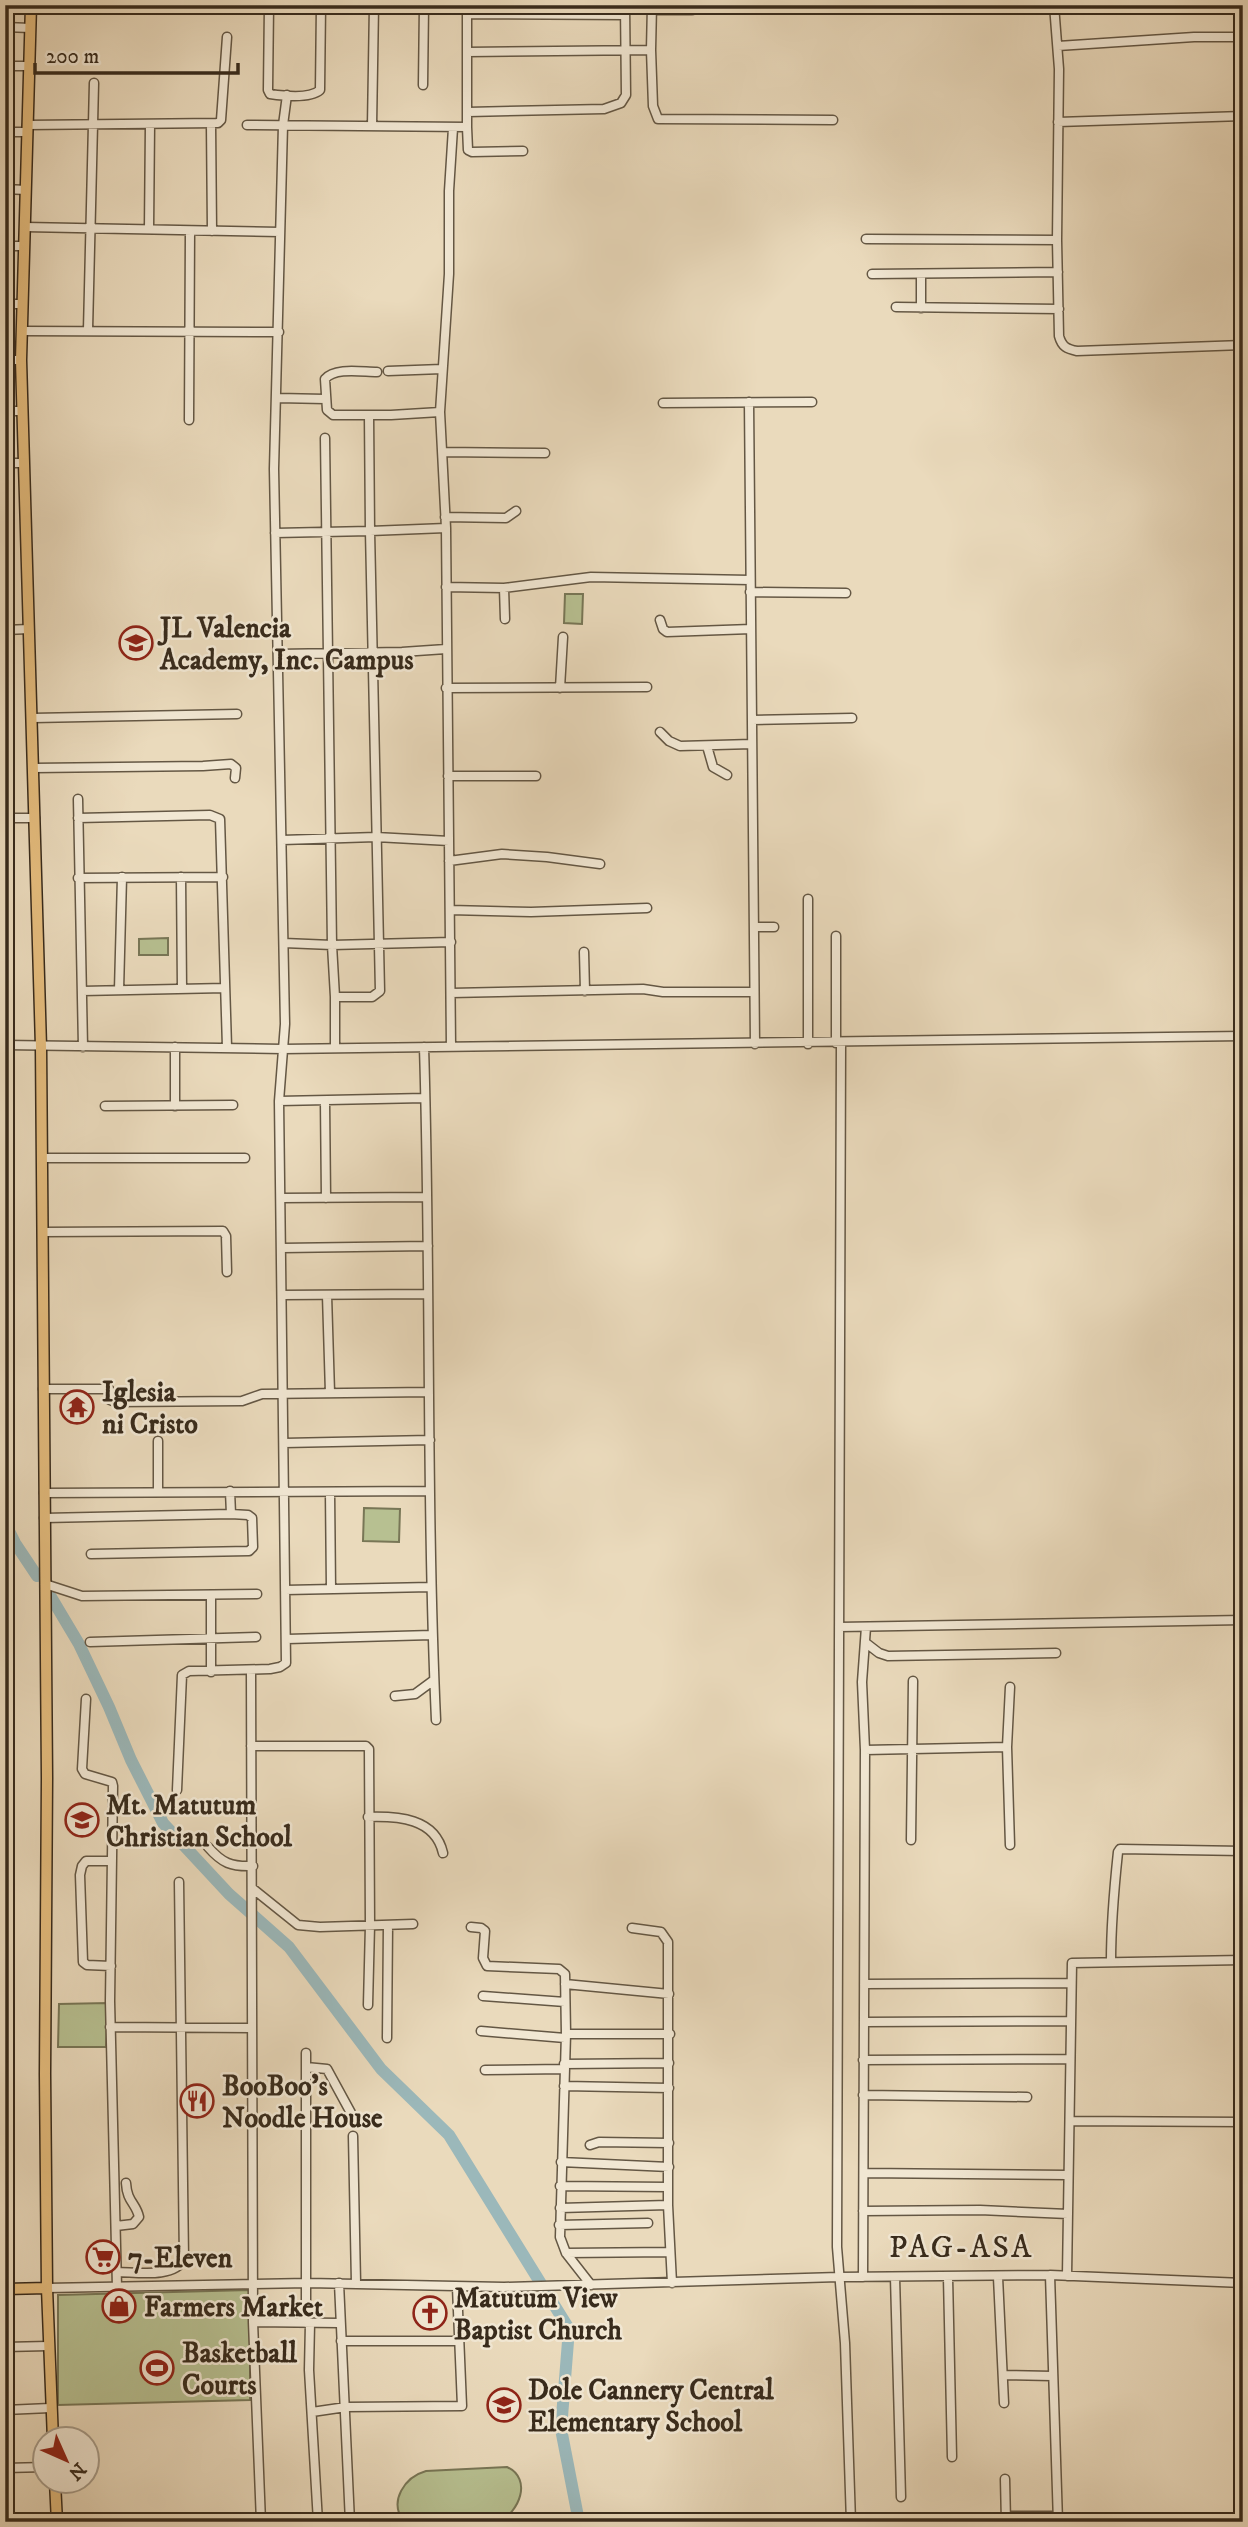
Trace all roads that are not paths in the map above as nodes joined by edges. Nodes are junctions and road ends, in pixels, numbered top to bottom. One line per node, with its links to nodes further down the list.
1 (31, 5): 13 (main road)
2 (269, 5): 24 (street)
3 (321, 5): 24 (street)
4 (374, 5): 34 (street)
5 (424, 5): 23 (street)
6 (625, 5): 11 (street)
7 (1054, 5): 16 (street)
8 (652, 8): 10 (street); 17 (street)
9 (467, 10): 11 (street); 19 (street)
10 (692, 10)
11 (625, 15): 18 (street)
12 (5, 27): 13 (street)
13 (30, 27): 21 (main road)
14 (228, 37): 31 (street)
15 (1243, 37): 16 (street)
16 (1058, 46): 28 (street)
17 (651, 50): 18 (street); 27 (street)
18 (626, 51): 19 (street); 25 (street)
19 (467, 52): 25 (street)
20 (5, 66): 21 (street)
21 (29, 66): 36 (main road)
22 (94, 83): 29 (street)
23 (423, 85)
24 (287, 95): 33 (street)
25 (468, 112): 35 (street)
26 (1243, 116): 28 (street)
27 (833, 120)
28 (1058, 122): 49 (street)
29 (94, 123): 30 (street); 36 (street); 43 (street)
30 (150, 124): 31 (street); 44 (street)
31 (211, 124): 46 (street)
32 (247, 125): 33 (street)
33 (283, 125): 34 (street); 47 (street)
34 (372, 126): 37 (street)
35 (467, 127): 37 (street); 39 (street)
36 (27, 128): 38 (street); 41 (main road)
37 (453, 128): 67 (street)
38 (5, 132)
39 (523, 151)
40 (5, 189): 41 (street)
41 (26, 190): 42 (main road)
42 (25, 227): 43 (street); 51 (main road)
43 (90, 229): 44 (street); 60 (street)
44 (149, 229): 45 (street)
45 (190, 231): 46 (street); 62 (street)
46 (212, 231): 47 (street)
47 (280, 232): 63 (street)
48 (866, 239): 49 (street)
49 (1056, 240): 52 (street)
50 (5, 246): 51 (street)
51 (23, 246): 56 (main road)
52 (1058, 272): 54 (street); 59 (street)
53 (872, 274): 54 (street)
54 (921, 275): 58 (street)
55 (5, 304): 56 (street)
56 (22, 304): 61 (main road)
57 (896, 307): 58 (street)
58 (920, 308): 59 (street)
59 (1059, 309): 64 (street)
60 (88, 330): 61 (street); 62 (street)
61 (22, 331): 66 (main road)
62 (188, 331): 63 (street); 79 (street)
63 (279, 332): 70 (street)
64 (1243, 345)
65 (5, 360): 66 (street)
66 (21, 360): 76 (main road)
67 (442, 369): 68 (street); 77 (street)
68 (388, 371)
69 (377, 372): 71 (street)
70 (278, 398): 71 (street); 90 (street)
71 (325, 399): 78 (street)
72 (749, 402): 73 (street); 74 (street); 91 (street)
73 (812, 402)
74 (663, 403)
75 (5, 411): 76 (street)
76 (22, 411): 84 (main road)
77 (440, 412): 78 (street); 81 (street)
78 (369, 415): 89 (street)
79 (189, 420)
80 (325, 438): 88 (street)
81 (443, 452): 82 (street); 86 (street)
82 (545, 453)
83 (5, 463): 84 (street)
84 (23, 463): 98 (main road)
85 (516, 511): 86 (street)
86 (445, 517): 87 (street)
87 (446, 528): 89 (street); 92 (street)
88 (326, 531): 89 (street); 90 (street); 103 (street)
89 (370, 531): 104 (street)
90 (275, 533): 105 (street)
91 (750, 580): 93 (street); 94 (street)
92 (446, 587): 93 (street); 102 (street)
93 (504, 588): 96 (street)
94 (750, 592): 95 (street); 99 (street)
95 (846, 593)
96 (505, 619)
97 (660, 620): 99 (street)
98 (29, 629): 100 (street); 110 (main road)
99 (751, 629): 112 (street)
100 (5, 630)
101 (563, 637): 107 (street)
102 (446, 649): 104 (street); 106 (street)
103 (328, 653): 104 (street); 105 (street); 126 (street)
104 (373, 653): 125 (street)
105 (278, 654): 127 (street)
106 (446, 688): 107 (street); 118 (street)
107 (560, 688): 108 (street)
108 (647, 688)
109 (236, 714): 110 (street)
110 (33, 718): 116 (main road)
111 (852, 718): 112 (street)
112 (752, 720): 114 (street)
113 (660, 732): 115 (street)
114 (752, 744): 115 (street); 138 (street)
115 (707, 746): 117 (street)
116 (34, 768): 120 (street); 123 (main road)
117 (727, 775)
118 (448, 776): 119 (street); 128 (street)
119 (536, 776)
120 (235, 778)
121 (78, 799): 124 (street)
122 (5, 818): 123 (street)
123 (35, 818): 159 (main road)
124 (78, 818): 133 (street); 134 (street)
125 (376, 837): 126 (street); 128 (street); 143 (street)
126 (331, 839): 127 (street); 144 (street)
127 (282, 840): 142 (street)
128 (449, 841): 129 (street)
129 (449, 862): 130 (street); 137 (street)
130 (600, 864)
131 (122, 877): 132 (street); 134 (street); 149 (street)
132 (181, 877): 133 (street); 147 (street)
133 (223, 877): 146 (street)
134 (78, 878): 148 (street)
135 (808, 899): 157 (street)
136 (647, 908): 137 (street)
137 (450, 911): 141 (street)
138 (754, 927): 139 (street); 151 (street)
139 (774, 927)
140 (836, 936): 155 (street)
141 (451, 942): 143 (street); 152 (street)
142 (284, 943): 144 (street); 166 (street)
143 (378, 944): 144 (street); 153 (street)
144 (332, 945): 153 (street)
145 (584, 952): 150 (street)
146 (225, 988): 147 (street); 162 (street)
147 (182, 989): 149 (street)
148 (82, 990): 149 (street); 160 (street)
149 (120, 990)
150 (585, 991): 151 (street); 152 (street)
151 (754, 992): 156 (street)
152 (451, 993): 164 (street)
153 (335, 997): 165 (street)
154 (1243, 1036): 155 (street)
155 (839, 1043): 157 (street); 208 (street)
156 (755, 1044): 157 (street); 164 (street)
157 (808, 1044)
158 (5, 1045): 159 (street)
159 (41, 1047): 160 (street); 173 (main road)
160 (83, 1047): 161 (street)
161 (176, 1047): 162 (street); 172 (street)
162 (227, 1047): 166 (street)
163 (424, 1047): 164 (street); 165 (street); 167 (street)
164 (452, 1047)
165 (335, 1048): 166 (street)
166 (283, 1049): 168 (street)
167 (425, 1098): 169 (street); 175 (street)
168 (279, 1101): 169 (street); 176 (street)
169 (326, 1101): 177 (street)
170 (233, 1105): 172 (street)
171 (104, 1106): 172 (street)
172 (175, 1106)
173 (43, 1158): 174 (street); 178 (main road)
174 (245, 1158)
175 (427, 1197): 177 (street); 179 (street)
176 (281, 1198): 177 (street); 180 (street)
177 (326, 1198)
178 (43, 1231): 181 (street); 185 (main road)
179 (428, 1246): 180 (street); 182 (street)
180 (282, 1248): 183 (street)
181 (227, 1272)
182 (428, 1294): 184 (street); 186 (street)
183 (282, 1295): 184 (street); 188 (street)
184 (327, 1295): 187 (street)
185 (43, 1389): 188 (street); 197 (main road)
186 (429, 1392): 187 (street); 189 (street)
187 (330, 1393): 188 (street)
188 (283, 1394): 191 (street)
189 (430, 1440): 191 (street); 193 (street)
190 (158, 1441): 194 (street)
191 (284, 1443): 195 (street)
192 (230, 1491): 194 (street); 195 (street); 198 (street)
193 (429, 1491): 196 (street); 202 (street)
194 (158, 1492): 197 (street)
195 (284, 1492): 196 (street); 204 (street)
196 (330, 1492): 203 (street)
197 (44, 1493): 199 (main road)
198 (231, 1514): 199 (street); 200 (street)
199 (44, 1518): 201 (main road)
200 (91, 1554)
201 (46, 1584): 206 (street); 314 (main road)
202 (431, 1587): 203 (street); 210 (street)
203 (331, 1589): 204 (street)
204 (285, 1590): 213 (street)
205 (257, 1594): 206 (street)
206 (211, 1595): 212 (street)
207 (1243, 1620): 209 (street)
208 (839, 1627): 209 (street); 300 (street)
209 (866, 1627): 215 (street)
210 (432, 1635): 213 (street); 219 (street)
211 (256, 1637): 212 (street)
212 (211, 1639): 214 (street); 218 (street)
213 (287, 1639): 217 (street)
214 (90, 1642)
215 (866, 1643): 216 (street); 228 (street)
216 (1056, 1653)
217 (251, 1670): 218 (street); 225 (street)
218 (211, 1672): 229 (street)
219 (434, 1680): 222 (street); 224 (street)
220 (913, 1681): 226 (street)
221 (1010, 1687): 227 (street)
222 (395, 1696)
223 (86, 1699): 236 (street)
224 (436, 1720)
225 (251, 1746): 230 (street); 237 (street)
226 (911, 1748): 227 (street); 228 (street); 231 (street)
227 (1007, 1748): 232 (street)
228 (865, 1750): 250 (street)
229 (177, 1790)
230 (368, 1817): 235 (street); 241 (street)
231 (911, 1840)
232 (1010, 1845)
233 (208, 1847): 237 (street)
234 (1243, 1851): 246 (street)
235 (443, 1853)
236 (112, 1861): 247 (street); 247 (street)
237 (253, 1866): 239 (street)
238 (179, 1882): 258 (street)
239 (252, 1888): 241 (street); 259 (street)
240 (413, 1924): 242 (street)
241 (370, 1925): 242 (street); 254 (street)
242 (388, 1925): 263 (street)
243 (471, 1927): 249 (street)
244 (632, 1928): 251 (street)
245 (1243, 1960): 246 (street)
246 (1111, 1961): 248 (street)
247 (110, 1966): 257 (street)
248 (1071, 1983): 250 (street); 255 (street)
249 (565, 1984): 251 (street); 253 (street)
250 (864, 1984): 256 (street)
251 (669, 1994): 261 (street)
252 (483, 1996): 253 (street)
253 (565, 2002): 262 (street)
254 (368, 2005)
255 (1070, 2021): 256 (street); 265 (street)
256 (864, 2022): 266 (street)
257 (110, 2027): 258 (street); 294 (street)
258 (181, 2028): 259 (street); 297 (street)
259 (251, 2028): 310 (street)
260 (481, 2031): 262 (street)
261 (670, 2034): 262 (street); 267 (street)
262 (566, 2036): 268 (street)
263 (387, 2038)
264 (306, 2053): 269 (street)
265 (1070, 2059): 266 (street); 276 (street)
266 (863, 2060): 273 (street)
267 (669, 2063): 268 (street); 272 (street)
268 (564, 2066): 270 (street); 271 (street)
269 (306, 2067): 275 (street); 305 (street)
270 (485, 2070)
271 (564, 2086): 272 (street); 281 (street)
272 (669, 2088): 279 (street)
273 (863, 2095): 274 (street); 283 (street)
274 (1027, 2097)
275 (351, 2113)
276 (1070, 2121): 277 (street); 284 (street)
277 (1243, 2122)
278 (353, 2136): 307 (street)
279 (669, 2143): 280 (street); 282 (street)
280 (590, 2145)
281 (561, 2162): 282 (street); 286 (street)
282 (668, 2167): 287 (street)
283 (863, 2173): 284 (street); 290 (street)
284 (1067, 2175): 291 (street)
285 (126, 2183): 294 (street)
286 (560, 2186): 287 (street); 289 (street)
287 (668, 2187): 288 (street)
288 (668, 2205): 289 (street); 295 (street)
289 (560, 2208): 293 (street)
290 (863, 2211): 291 (street); 301 (street)
291 (1068, 2214): 299 (street)
292 (648, 2224): 293 (street)
293 (559, 2225): 296 (street)
294 (116, 2226): 297 (street)
295 (670, 2252): 296 (street); 308 (street)
296 (566, 2253): 311 (street)
297 (117, 2272): 312 (street)
298 (1050, 2275): 299 (street); 304 (street); 324 (street)
299 (1067, 2276): 309 (street)
300 (839, 2277): 301 (street); 308 (street); 346 (street)
301 (863, 2277): 302 (street)
302 (895, 2277): 303 (street); 336 (street)
303 (948, 2277): 304 (street); 331 (street)
304 (998, 2277): 323 (street)
305 (308, 2283): 306 (street); 310 (street); 317 (street)
306 (339, 2283): 307 (street); 318 (street)
307 (356, 2283): 313 (street)
308 (672, 2283): 311 (street)
309 (1243, 2283)
310 (253, 2284): 312 (street); 316 (street)
311 (591, 2285): 313 (street)
312 (117, 2287): 314 (street)
313 (457, 2287): 320 (street)
314 (47, 2288): 315 (main road); 321 (main road)
315 (5, 2289)
316 (253, 2322): 317 (street); 343 (street)
317 (308, 2323): 318 (street); 329 (street)
318 (340, 2323): 319 (street)
319 (341, 2341): 320 (street); 326 (street)
320 (458, 2342): 326 (street)
321 (48, 2346): 322 (street); 327 (main road)
322 (5, 2347)
323 (1003, 2375): 324 (street); 325 (street)
324 (1052, 2376): 339 (street)
325 (1004, 2403)
326 (346, 2407): 329 (street); 345 (street)
327 (50, 2408): 328 (street); 330 (main road)
328 (5, 2410)
329 (312, 2412): 344 (street)
330 (51, 2426)
331 (952, 2457)
332 (32, 2467): 333 (street)
333 (5, 2468)
334 (1004, 2479): 338 (street)
335 (56, 2496): 340 (main road)
336 (901, 2497)
337 (5, 2505): 341 (street)
338 (1006, 2519): 339 (street)
339 (1057, 2519)
340 (57, 2521): 342 (street)
341 (6, 2522)
342 (47, 2522)
343 (261, 2522)
344 (318, 2522)
345 (350, 2522)
346 (851, 2522)

